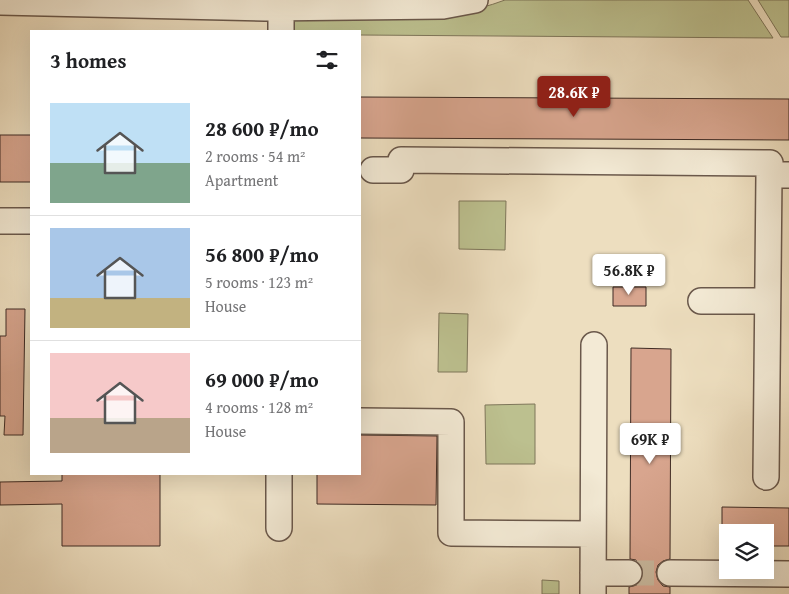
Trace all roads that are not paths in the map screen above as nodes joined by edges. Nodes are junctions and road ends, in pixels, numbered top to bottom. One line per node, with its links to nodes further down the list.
1 (476, 0): 3 (street)
2 (0, 2): 3 (street)
3 (281, 19)
4 (373, 170): 5 (street)
5 (779, 175): 9 (street)
6 (0, 220): 7 (street)
7 (30, 221)
8 (701, 301): 9 (street)
9 (767, 301): 13 (street)
10 (594, 345): 15 (street)
11 (361, 421): 15 (street)
12 (279, 475): 14 (street)
13 (766, 477)
14 (279, 528)
15 (593, 534): 19 (street)
16 (630, 573): 19 (street)
17 (670, 574): 18 (street)
18 (789, 574)
19 (593, 583)

